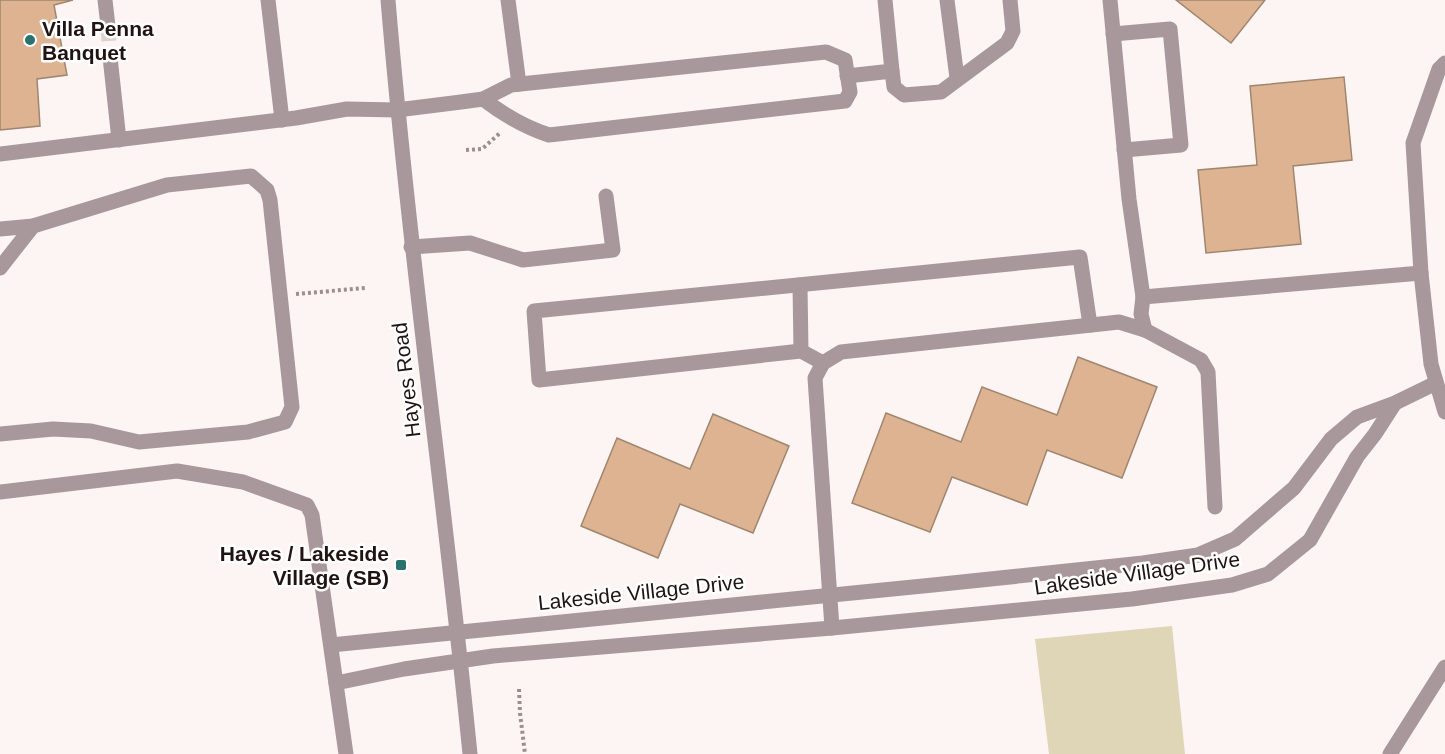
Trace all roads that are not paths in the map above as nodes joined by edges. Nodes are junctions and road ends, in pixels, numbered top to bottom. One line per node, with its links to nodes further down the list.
1 (105, 0): 9 (street)
2 (268, 0): 19 (street)
3 (388, 0): 18 (street, Hayes Road)
4 (508, 0): 16 (street)
5 (885, 0): 13 (street)
6 (947, 0): 15 (street)
7 (1010, 0): 15 (street)
8 (1110, 0): 10 (street)
9 (108, 26)
10 (1113, 34): 21 (street); 21 (street)
11 (110, 57): 20 (street)
12 (1445, 63): 28 (street)
13 (892, 71): 14 (street); 15 (street)
14 (847, 76): 16 (street); 17 (street)
15 (957, 78)
16 (519, 84): 17 (street)
17 (483, 99): 18 (street)
18 (397, 110): 19 (street); 26 (street, Hayes Road)
19 (282, 120): 20 (street)
20 (119, 140): 22 (street)
21 (1124, 150): 30 (street)
22 (0, 154)
23 (606, 196): 26 (street)
24 (33, 226): 25 (street); 27 (street); 38 (street)
25 (0, 229)
26 (411, 247): 43 (street, Hayes Road)
27 (0, 268)
28 (1421, 273): 30 (street); 35 (street)
29 (800, 285): 31 (street); 33 (street); 33 (street)
30 (1143, 297): 32 (street)
31 (1090, 325): 32 (street); 34 (street)
32 (1145, 330): 40 (street)
33 (801, 351): 34 (street)
34 (822, 363): 41 (street)
35 (1436, 383): 36 (street, Lakeside Village Drive); 37 (street)
36 (1395, 403): 41 (street, Lakeside Village Drive); 42 (street, Lakeside Village Drive)
37 (1445, 412)
38 (0, 434)
39 (0, 492): 44 (street)
40 (1215, 507)
41 (830, 595): 42 (street); 43 (street, Lakeside Village Drive)
42 (832, 628): 45 (street, Lakeside Village Drive)
43 (457, 632): 44 (street, Lakeside Village Drive); 45 (street, Hayes Road)
44 (331, 645): 47 (street)
45 (461, 661): 47 (street, Lakeside Village Drive); 50 (street, Hayes Road)
46 (1445, 667): 48 (street)
47 (336, 683): 49 (street)
48 (1395, 752)
49 (346, 754)
50 (470, 754)

